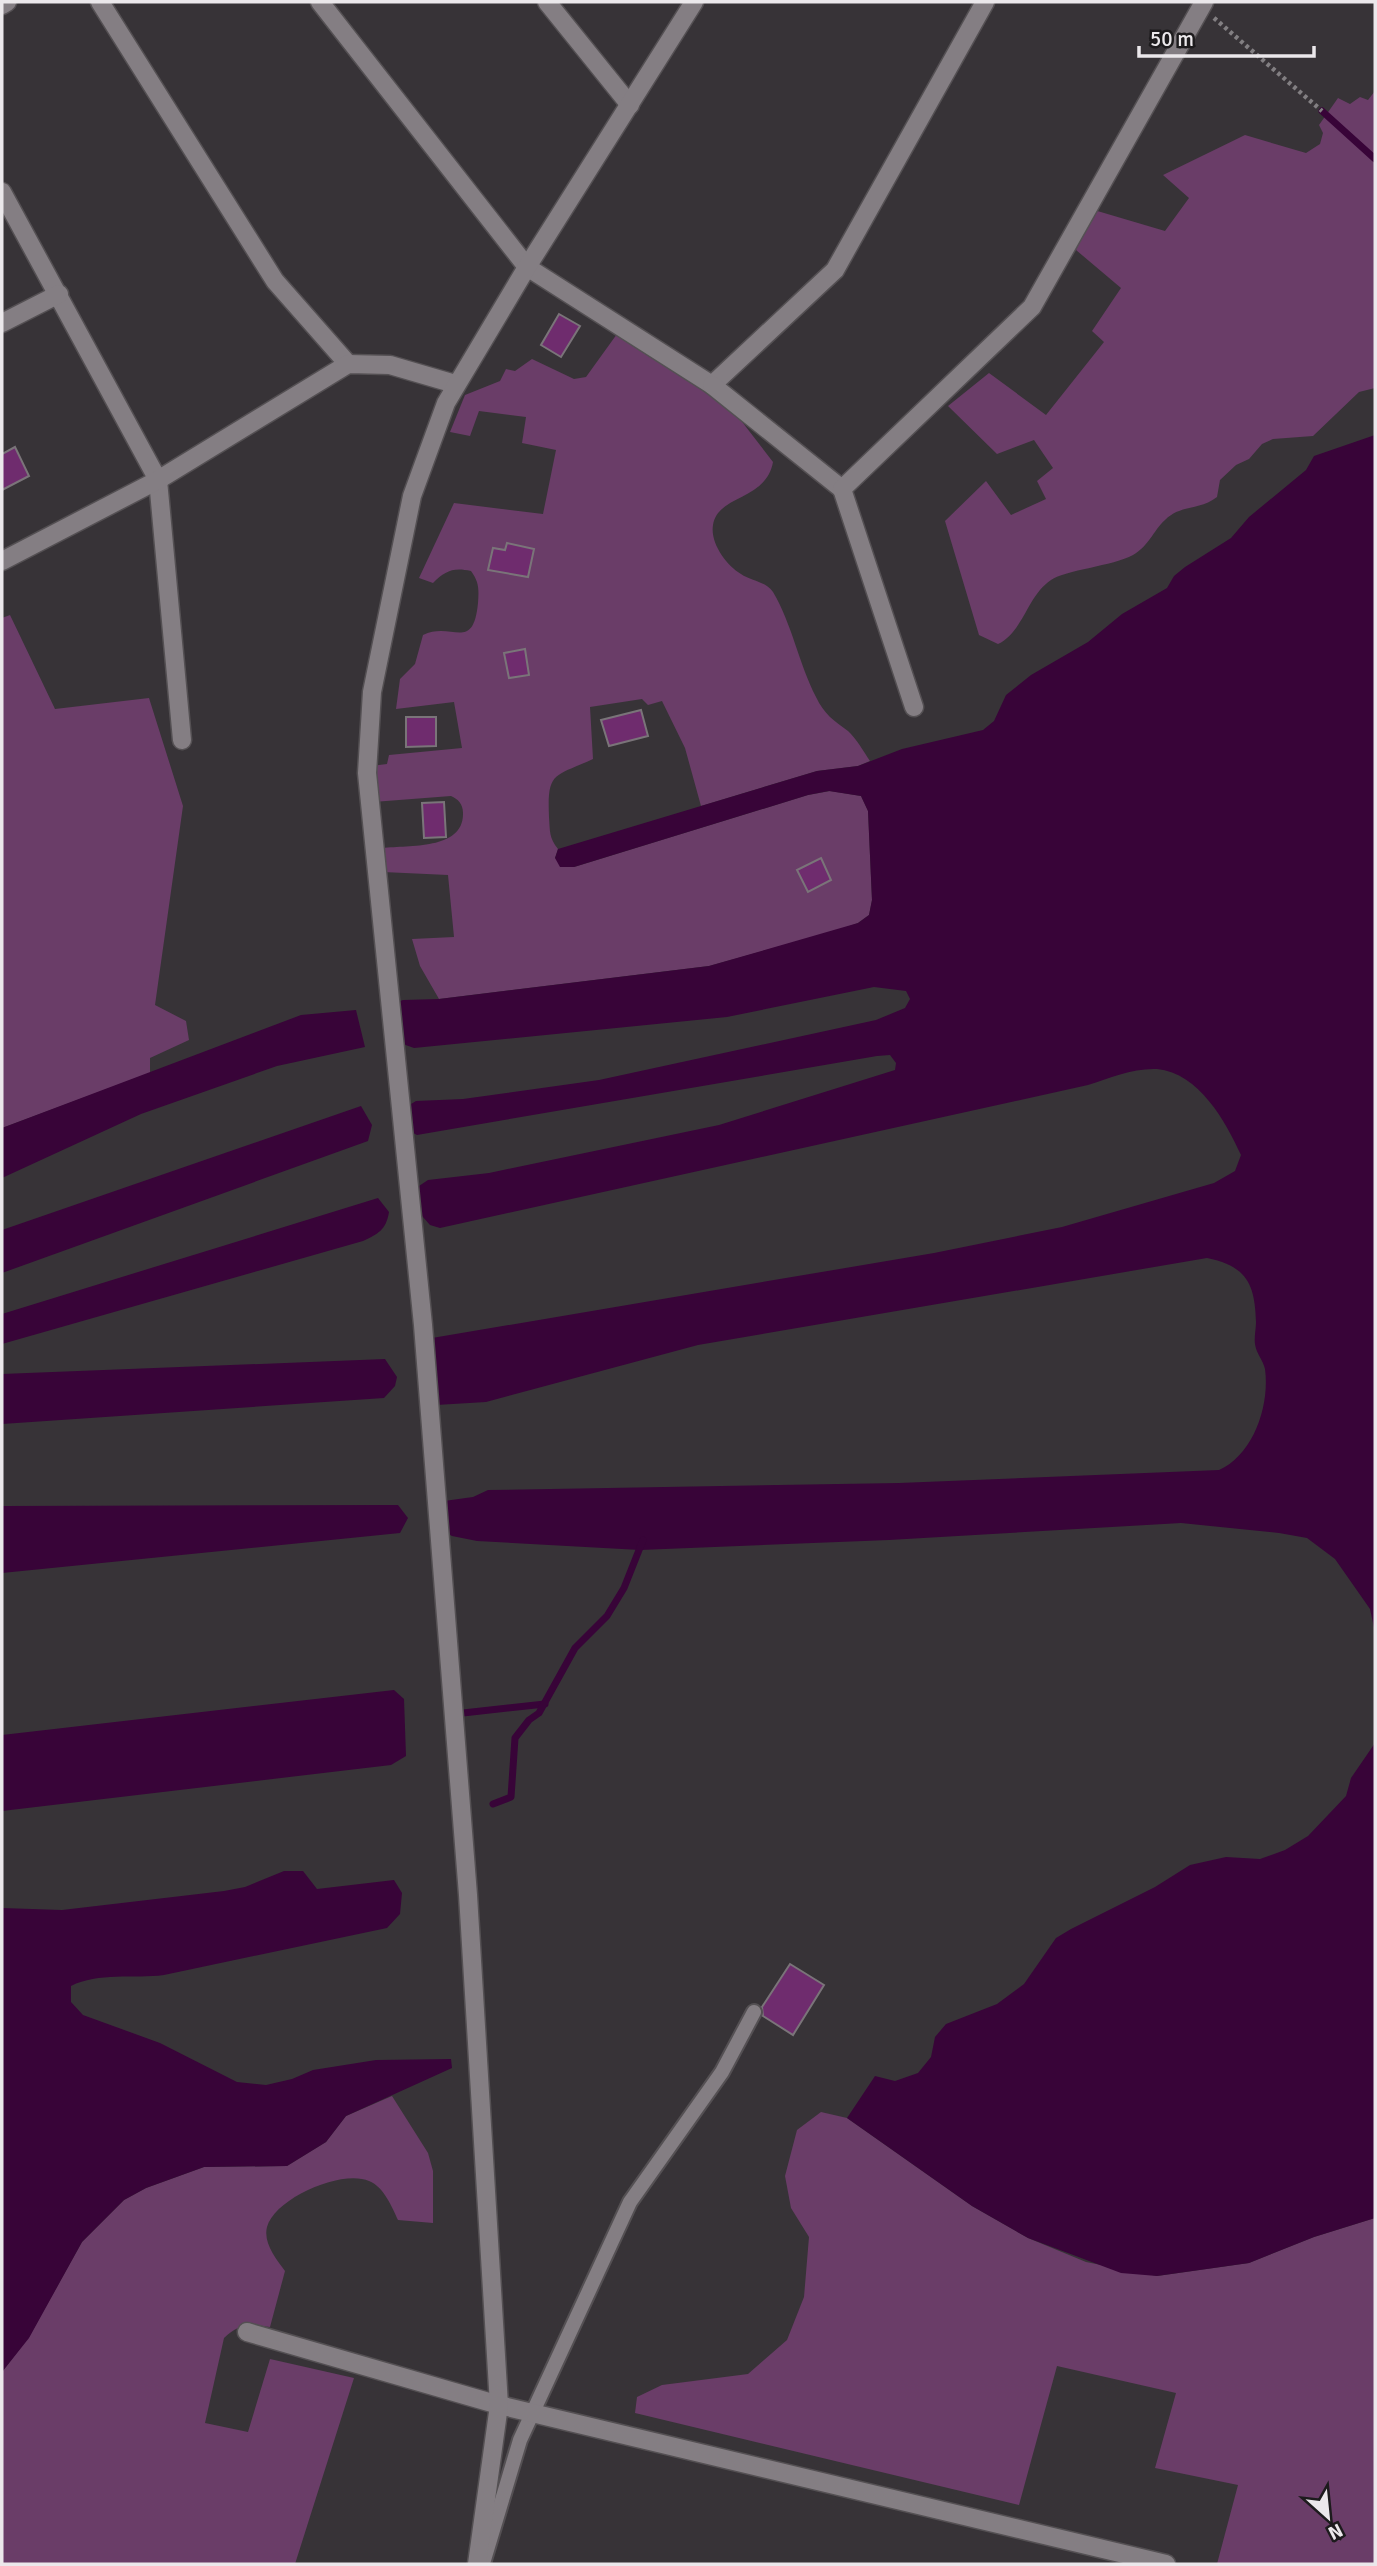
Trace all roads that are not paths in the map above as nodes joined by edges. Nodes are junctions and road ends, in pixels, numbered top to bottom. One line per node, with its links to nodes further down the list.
1 (7, 2): 8 (street)
2 (100, 2): 14 (street)
3 (320, 2): 11 (street)
4 (547, 2): 9 (street)
5 (694, 2): 9 (street)
6 (985, 2): 16 (street)
7 (1203, 4): 18 (street)
8 (2, 5)
9 (630, 104): 11 (street)
10 (2, 192): 12 (street)
11 (527, 267): 15 (street); 16 (street)
12 (59, 293): 13 (street); 17 (street)
13 (2, 323)
14 (348, 364): 15 (street); 17 (street)
15 (455, 384): 24 (street)
16 (712, 385): 18 (street)
17 (158, 480): 19 (street); 21 (street)
18 (842, 489): 20 (street)
19 (2, 561)
20 (914, 707)
21 (182, 740)
22 (754, 2012): 25 (lane)
23 (247, 2332): 24 (street)
24 (499, 2405): 25 (street); 26 (street)
25 (533, 2414): 26 (lane); 27 (street)
26 (480, 2564)
27 (1166, 2564)

